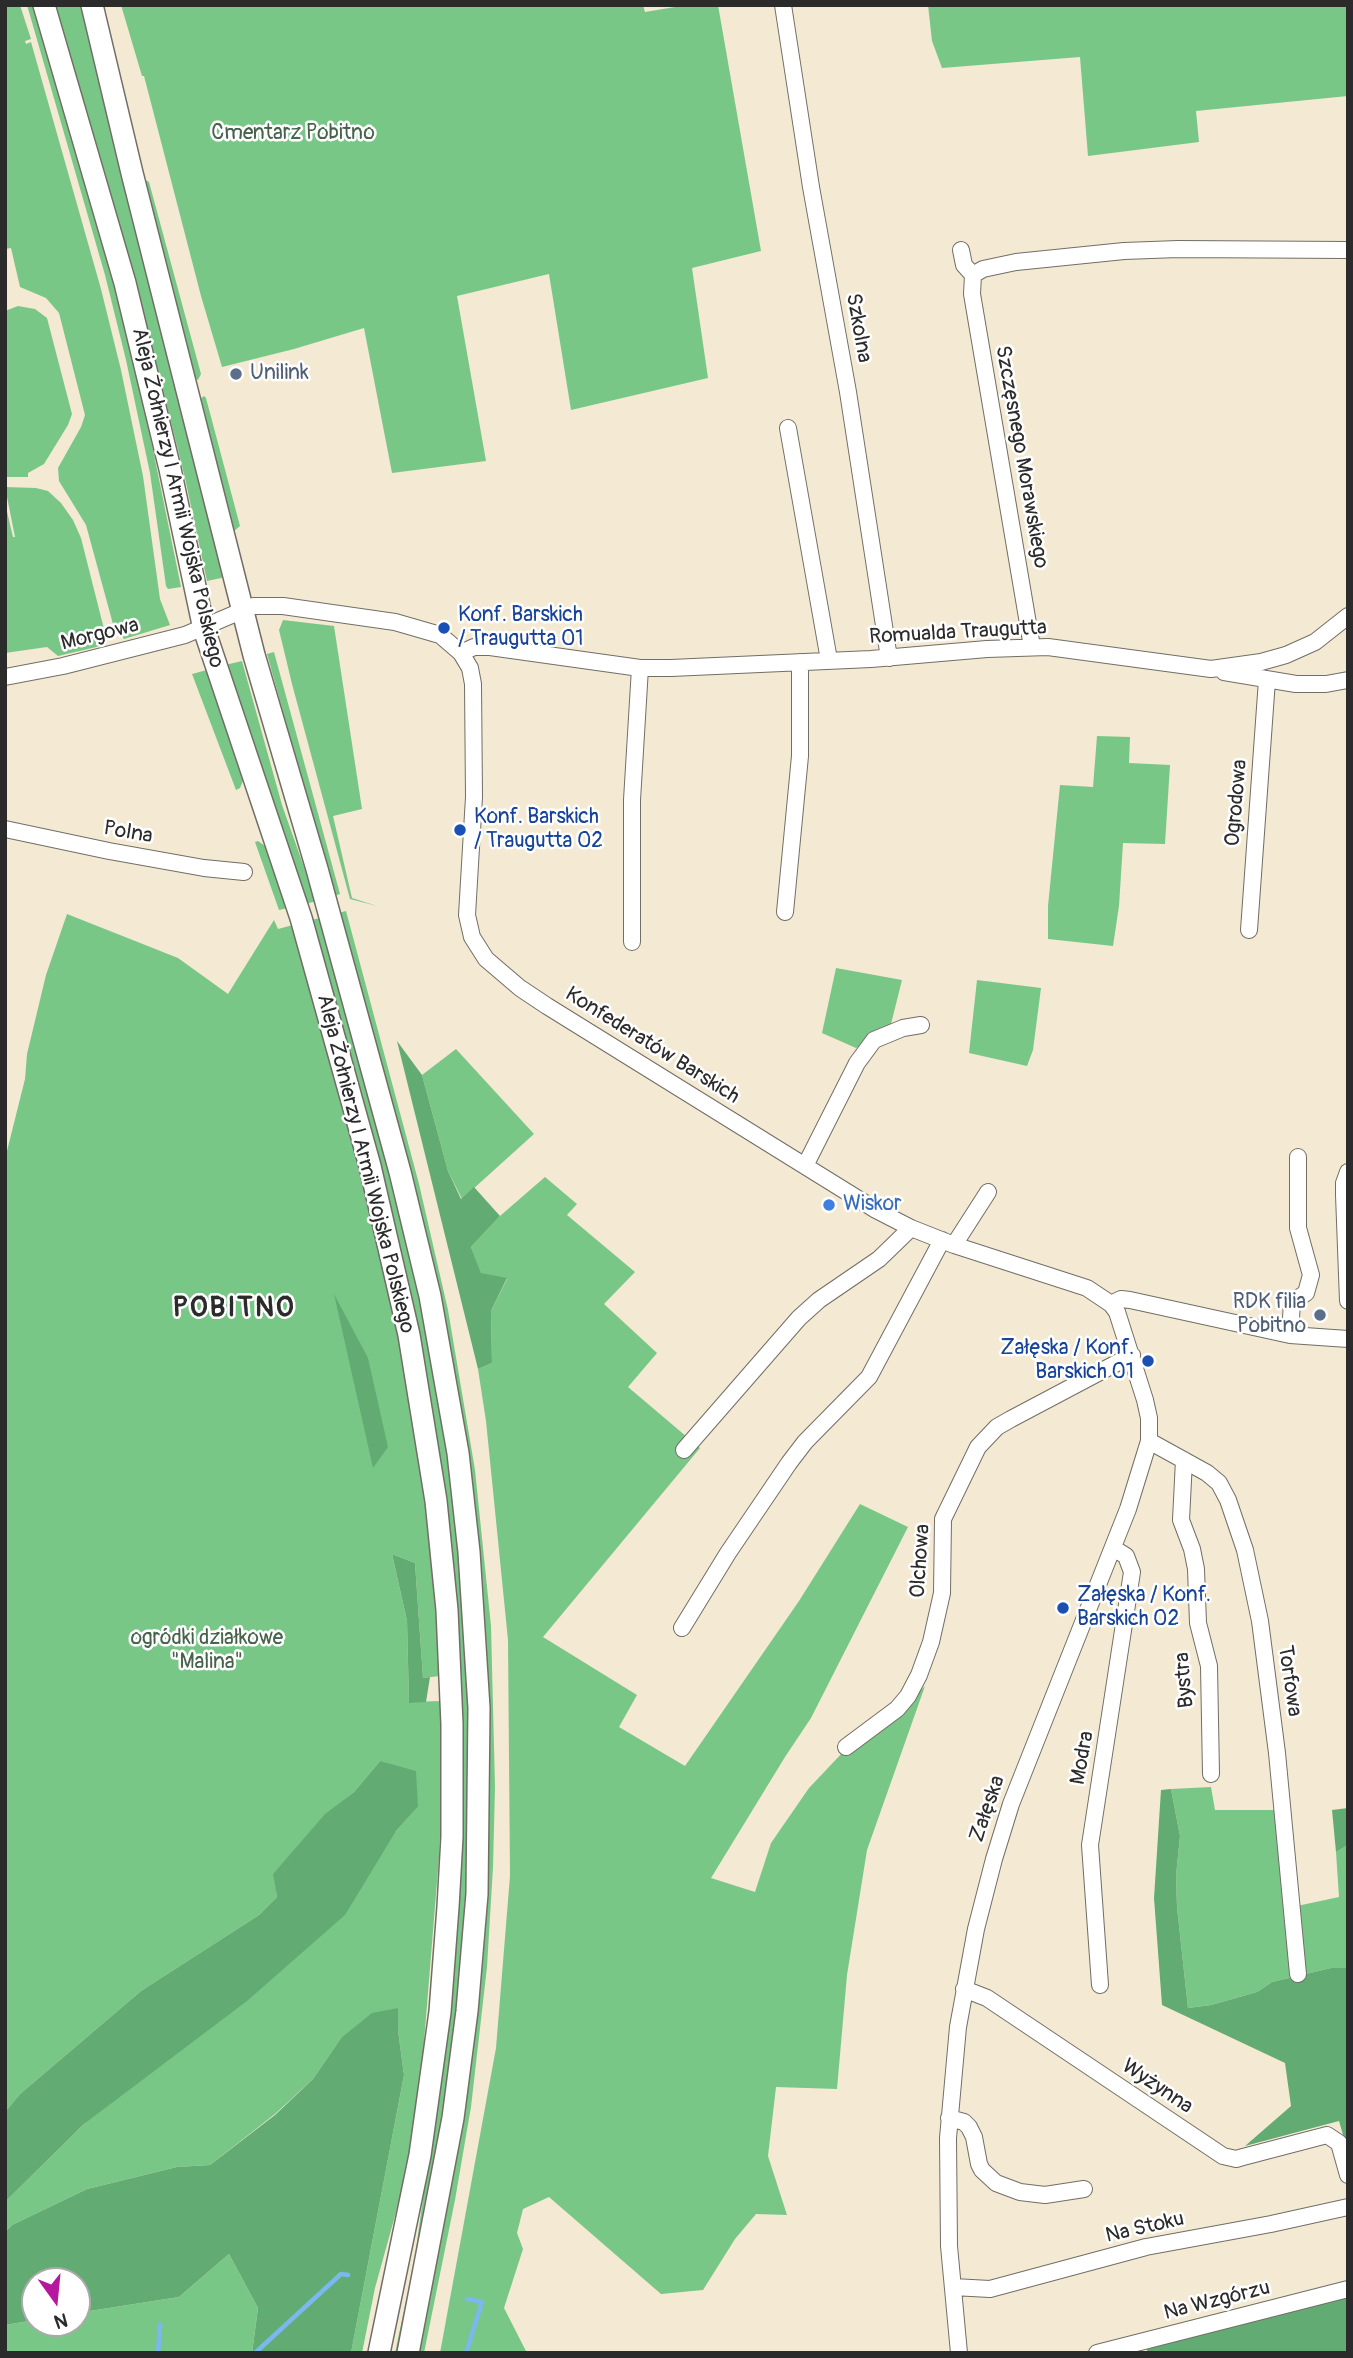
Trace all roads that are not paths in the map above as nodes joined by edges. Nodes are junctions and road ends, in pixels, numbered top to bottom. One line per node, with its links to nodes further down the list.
1 (44, 5): 10 (main road, Aleja Żołnierzy I Armii Wojska Polskiego)
2 (92, 5): 8 (main road, Aleja Żołnierzy I Armii Wojska Polskiego)
3 (783, 5): 13 (street, Szkolna)
4 (961, 250): 6 (street, Szczęsnego Morawskiego)
5 (1348, 250): 6 (street)
6 (973, 275): 11 (street, Szczęsnego Morawskiego)
7 (788, 428): 14 (street)
8 (243, 610): 10 (street); 12 (street); 55 (main road, Aleja Żołnierzy I Armii Wojska Polskiego)
9 (1344, 624): 17 (street, Romualda Traugutta)
10 (204, 629): 18 (street, Morgowa); 54 (main road, Aleja Żołnierzy I Armii Wojska Polskiego)
11 (1032, 647): 13 (street, Romualda Traugutta); 17 (street, Romualda Traugutta)
12 (461, 653): 16 (street, Romualda Traugutta); 28 (street, Konfederatów Barskich)
13 (888, 658): 14 (street, Romualda Traugutta)
14 (829, 660): 15 (street, Romualda Traugutta)
15 (800, 662): 16 (street, Romualda Traugutta); 23 (street)
16 (640, 668): 25 (street)
17 (1211, 668): 19 (street)
18 (5, 677)
19 (1267, 680): 20 (street); 24 (street, Ogrodowa)
20 (1348, 680)
21 (5, 828): 22 (street, Polna)
22 (244, 872)
23 (785, 912)
24 (1249, 930)
25 (632, 942)
26 (921, 1025): 28 (street)
27 (1298, 1157): 35 (street)
28 (805, 1167): 31 (street, Konfederatów Barskich)
29 (1348, 1172): 33 (street)
30 (988, 1192): 32 (street)
31 (911, 1228): 32 (street, Konfederatów Barskich); 39 (street)
32 (948, 1242): 34 (street, Konfederatów Barskich); 42 (street)
33 (1348, 1301)
34 (1111, 1304): 35 (street); 37 (street, Załęska)
35 (1290, 1335): 36 (street)
36 (1348, 1339)
37 (1132, 1355): 38 (street, Załęska); 43 (street, Olchowa)
38 (1149, 1441): 40 (street, Torfowa); 41 (street, Załęska)
39 (684, 1450)
40 (1184, 1460): 44 (street, Bystra); 45 (street, Torfowa)
41 (1113, 1548): 46 (street, Modra); 47 (street, Załęska)
42 (682, 1628)
43 (846, 1747)
44 (1211, 1774)
45 (1298, 1974)
46 (1100, 1985)
47 (964, 1989): 48 (street, Załęska); 49 (street, Wyżynna)
48 (949, 2118): 50 (street); 52 (street, Załęska)
49 (1348, 2175)
50 (1084, 2189)
51 (1348, 2207): 52 (street, Na Stoku)
52 (953, 2287): 56 (street, Załęska)
53 (1348, 2289): 57 (street, Na Wzgórzu)
54 (379, 2353)
55 (408, 2353)
56 (959, 2353)
57 (1097, 2353)

